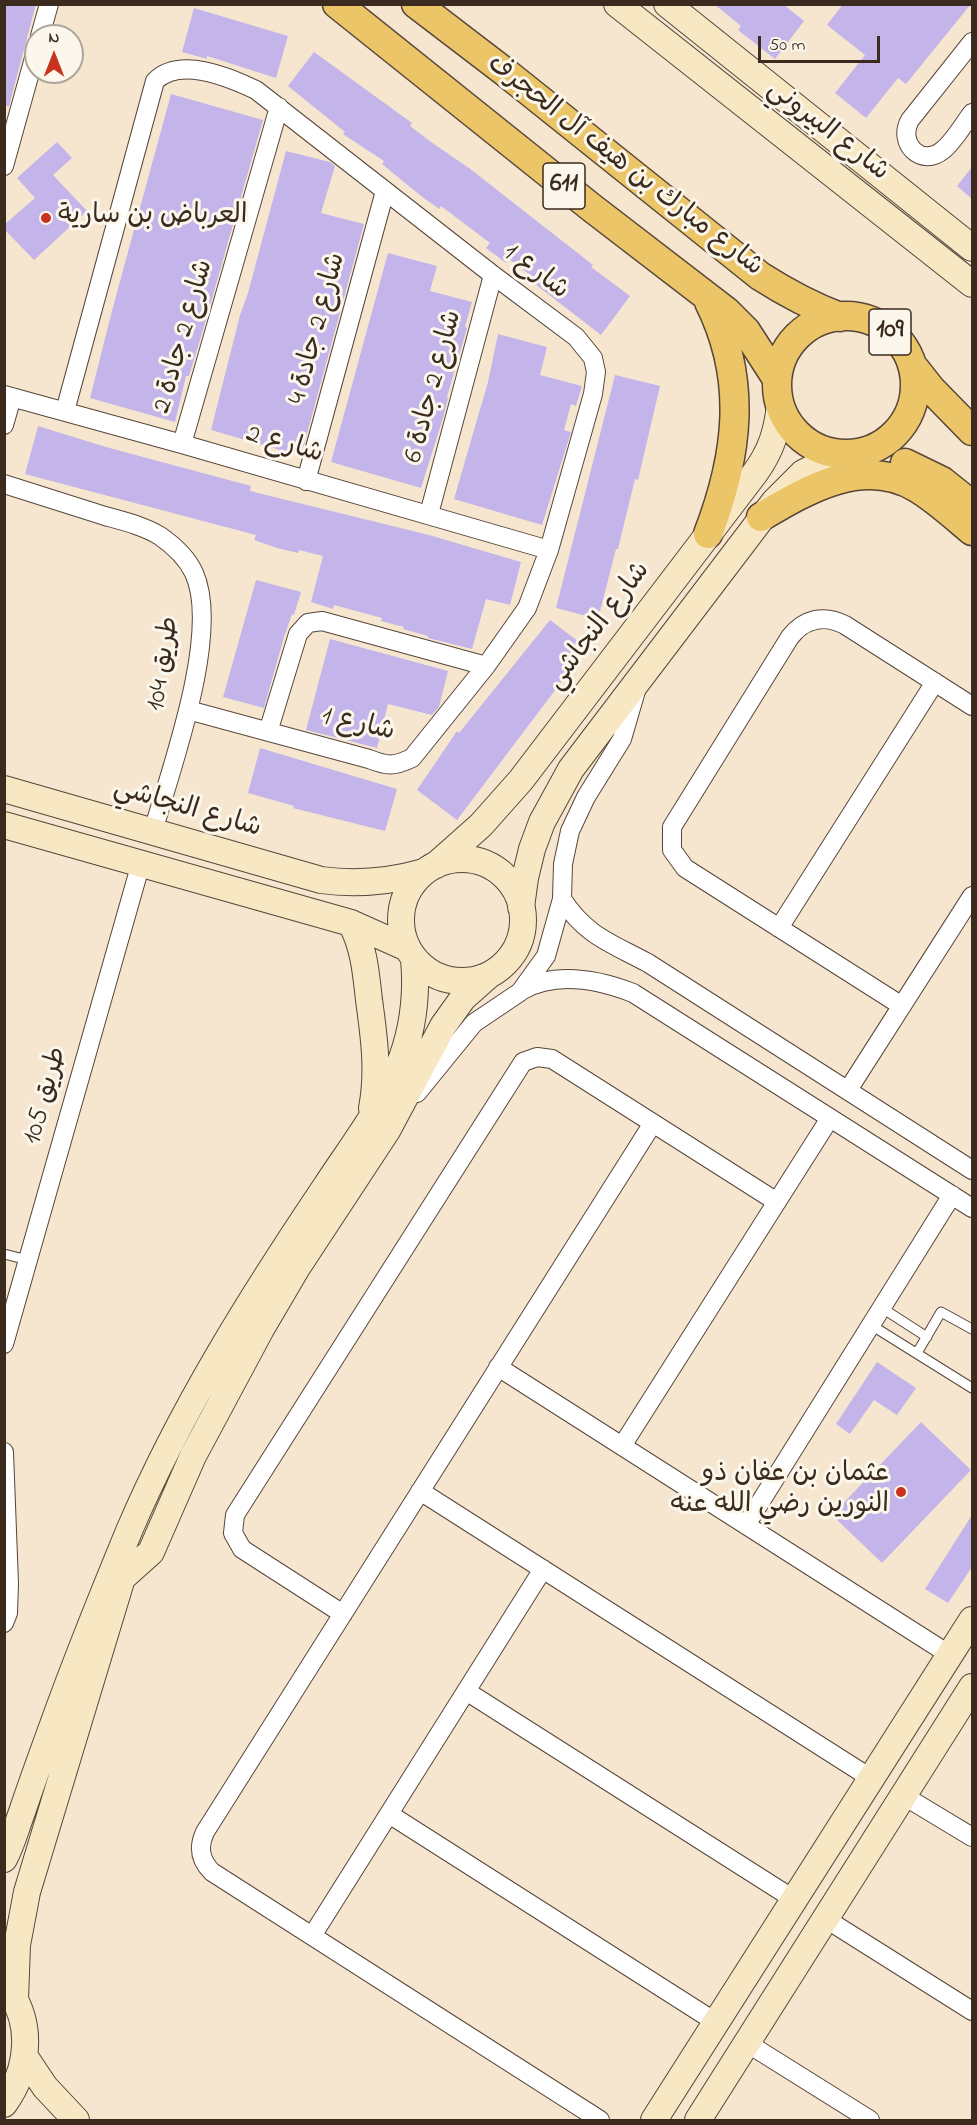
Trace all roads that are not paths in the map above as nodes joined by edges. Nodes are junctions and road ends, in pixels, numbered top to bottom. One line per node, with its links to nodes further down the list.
1 (49, 4): 7 (street)
2 (337, 4): 18 (main road, شارع مبارك بن هيف آل الحجرف / 611)
3 (416, 4): 9 (main road, شارع مبارك بن هيف آل الحجرف / 611)
4 (437, 4): 9 (main road)
5 (667, 4): 15 (street, شارع البيروني)
6 (622, 7): 17 (street, شارع البيروني)
7 (43, 24)
8 (972, 42): 12 (street)
9 (505, 72): 19 (main road, شارع مبارك بن هيف آل الحجرف / 611)
10 (27, 84): 13 (street)
11 (279, 107): 14 (street, شارع 1); 23 (street, شارع 1); 26 (street, شارع 2 جادة 2)
12 (972, 113)
13 (4, 166)
14 (385, 191): 16 (street, شارع 1); 28 (street, شارع 2 جادة 4)
15 (972, 248)
16 (492, 275): 31 (street, شارع 2 جادة 6); 35 (street, شارع 1)
17 (972, 284)
18 (704, 292): 21 (main road, شارع مبارك بن هيف آل الحجرف / 611); 34 (main road)
19 (840, 317): 20 (main road, 109); 21 (main road, 109)
20 (912, 365): 25 (main road); 27 (main road, 109)
21 (778, 392): 27 (main road); 34 (street, شارع النجاشي)
22 (8, 396): 23 (street, شارع 2); 24 (street)
23 (65, 411): 26 (street, شارع 2)
24 (4, 425)
25 (972, 432)
26 (182, 444): 28 (street, شارع 2)
27 (853, 452): 30 (main road); 32 (street)
28 (306, 481): 31 (street, شارع 2)
29 (4, 484): 40 (street, طريق 104)
30 (972, 505)
31 (429, 514): 35 (street, شارع 2)
32 (761, 517): 33 (main road); 37 (street)
33 (972, 531)
34 (708, 534): 46 (street, شارع النجاشي)
35 (549, 550): 36 (street, شارع 1)
36 (486, 666): 41 (street, شارع 1); 41 (street)
37 (640, 677): 48 (street); 49 (street)
38 (935, 682): 39 (street); 51 (street); 51 (street)
39 (972, 706)
40 (188, 710): 41 (street, شارع 1); 44 (street, طريق 104)
41 (268, 732)
42 (4, 789): 44 (street, شارع النجاشي)
43 (4, 825): 45 (street)
44 (153, 831): 46 (street, شارع النجاشي)
45 (141, 863): 50 (street); 65 (street, طريق 105)
46 (430, 869): 49 (street); 52 (street)
47 (972, 896): 55 (street)
48 (562, 899): 54 (street); 56 (street)
49 (521, 907): 53 (street)
50 (351, 922): 52 (street); 59 (street)
51 (779, 928): 55 (street)
52 (411, 953): 53 (street); 59 (street)
53 (489, 975): 59 (street)
54 (520, 992): 57 (street); 59 (street)
55 (902, 1006): 56 (street)
56 (848, 1090): 60 (street)
57 (830, 1118): 61 (street); 62 (street)
58 (653, 1123): 62 (street); 72 (street); 79 (street)
59 (378, 1125): 89 (street); 93 (street)
60 (972, 1168)
61 (952, 1195): 63 (street); 66 (street)
62 (777, 1202): 74 (street)
63 (972, 1208)
64 (4, 1254): 65 (lane)
65 (28, 1260): 70 (street, طريق 105)
66 (882, 1308): 67 (street); 69 (lane)
67 (871, 1325): 71 (lane); 77 (street)
68 (972, 1329): 69 (lane)
69 (927, 1336): 71 (lane)
70 (4, 1344)
71 (917, 1353): 73 (lane)
72 (498, 1367): 74 (street); 76 (street)
73 (972, 1388)
74 (622, 1446): 77 (street)
75 (4, 1452): 81 (street)
76 (420, 1491): 78 (street); 79 (street)
77 (746, 1525): 82 (street)
78 (543, 1569): 84 (street); 85 (street)
79 (343, 1614): 92 (street)
80 (972, 1620): 82 (street)
81 (4, 1623)
82 (950, 1655): 85 (street)
83 (972, 1687): 86 (street)
84 (466, 1691): 87 (street); 90 (street)
85 (872, 1779): 90 (street)
86 (904, 1796): 88 (street); 91 (street)
87 (388, 1815): 92 (street); 95 (street)
88 (972, 1837)
89 (4, 1859)
90 (795, 1900): 95 (street)
91 (826, 1919): 94 (street); 96 (street)
92 (312, 1936): 100 (street)
93 (10, 1992): 97 (street)
94 (972, 2011)
95 (717, 2023): 101 (street)
96 (747, 2043): 102 (street); 103 (street)
97 (25, 2057): 98 (street); 99 (street)
98 (4, 2104)
99 (76, 2121)
100 (600, 2121)
101 (654, 2121)
102 (698, 2121)
103 (870, 2121)

